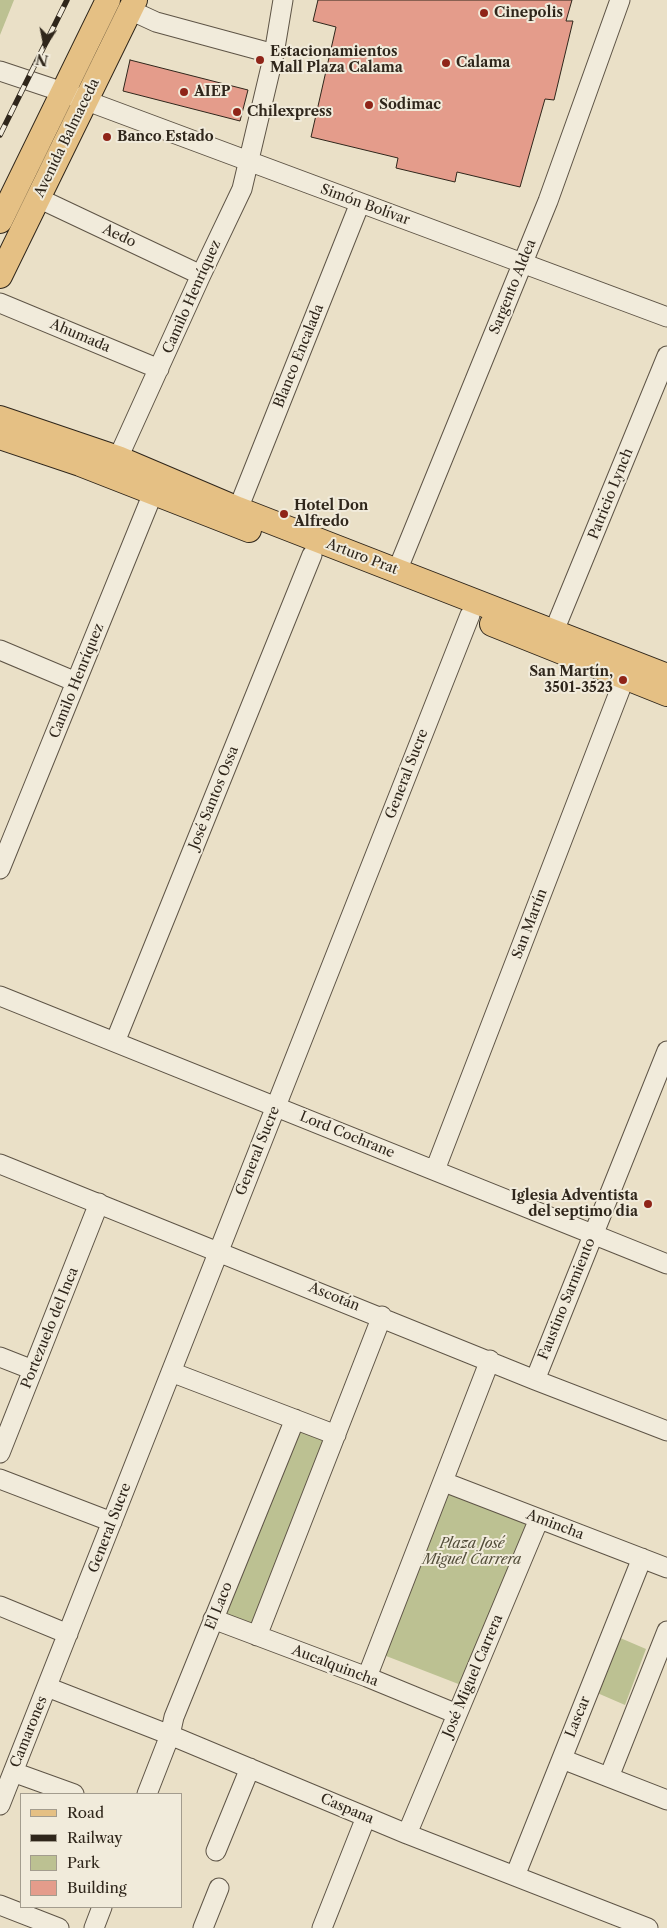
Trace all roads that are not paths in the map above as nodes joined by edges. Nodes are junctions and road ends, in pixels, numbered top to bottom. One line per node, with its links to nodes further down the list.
1 (108, 0): 7 (main road, Avenida Balmaceda)
2 (283, 0): 5 (street, Camilo Henríquez)
3 (620, 0): 13 (street, Sargento Aldea)
4 (132, 5): 5 (street); 8 (main road, Avenida Balmaceda)
5 (274, 54): 9 (street, Camilo Henríquez)
6 (0, 71): 7 (street, Simón Bolívar)
7 (63, 92): 8 (street, Simón Bolívar); 12 (main road, Avenida Balmaceda)
8 (85, 101): 9 (street, Simón Bolívar); 10 (main road, Avenida Balmaceda)
9 (249, 162): 11 (street, Simón Bolívar); 14 (street, Camilo Henríquez)
10 (38, 198): 14 (street, Aedo); 15 (main road, Avenida Balmaceda)
11 (360, 203): 13 (street, Simón Bolívar); 24 (street, Blanco Encalada)
12 (0, 221)
13 (523, 264): 17 (street, Simón Bolívar); 26 (street, Sargento Aldea)
14 (201, 275): 19 (street, Camilo Henríquez)
15 (0, 276)
16 (0, 303): 19 (street, Ahumada)
17 (667, 317)
18 (667, 356): 28 (street, Patricio Lynch)
19 (159, 369): 22 (street, Camilo Henríquez)
20 (0, 418): 22 (main road, Arturo Prat)
21 (0, 437): 23 (main road, Arturo Prat)
22 (118, 458): 24 (main road, Arturo Prat)
23 (153, 493): 25 (main road, Arturo Prat); 32 (street, Camilo Henríquez)
24 (238, 509): 26 (main road, Arturo Prat)
25 (312, 555): 27 (main road, Arturo Prat); 36 (street, José Santos Ossa)
26 (397, 571): 28 (main road, Arturo Prat)
27 (470, 615): 31 (main road, Arturo Prat); 38 (street, General Sucre)
28 (554, 631): 30 (main road, Arturo Prat)
29 (0, 650): 32 (street)
30 (667, 676)
31 (625, 678): 33 (main road, Arturo Prat); 40 (street, San Martín)
32 (76, 682): 34 (street, Camilo Henríquez)
33 (667, 694)
34 (0, 869)
35 (0, 996): 36 (street, Lord Cochrane)
36 (115, 1042): 38 (street, Lord Cochrane)
37 (667, 1051): 42 (street, Faustino Sarmiento)
38 (276, 1106): 40 (street, Lord Cochrane); 43 (street, General Sucre)
39 (0, 1164): 41 (street, Ascotán)
40 (434, 1170): 42 (street, Lord Cochrane)
41 (99, 1204): 43 (street, Ascotán); 48 (street, Portezuelo del Inca)
42 (593, 1234): 44 (street, Lord Cochrane); 50 (street, Faustino Sarmiento)
43 (219, 1251): 45 (street, Ascotán); 49 (street, General Sucre)
44 (667, 1264)
45 (382, 1316): 47 (street, Ascotán); 53 (street)
46 (0, 1357): 48 (street)
47 (490, 1360): 50 (street, Ascotán); 56 (street)
48 (33, 1370): 54 (street, Portezuelo del Inca)
49 (171, 1372): 51 (street); 58 (street, General Sucre)
50 (535, 1380): 52 (street, Ascotán)
51 (295, 1419): 53 (street); 62 (street, El Laco)
52 (667, 1431)
53 (336, 1435): 65 (street)
54 (0, 1453)
55 (0, 1479): 58 (street)
56 (444, 1482): 57 (street, Amincha); 66 (street)
57 (539, 1519): 59 (street, Amincha); 68 (street, José Miguel Carrera)
58 (112, 1522): 64 (street, General Sucre)
59 (642, 1558): 60 (street, Amincha); 70 (street, Lascar)
60 (667, 1568)
61 (0, 1606): 64 (street)
62 (213, 1619): 65 (street, Aucalquincha); 69 (street, El Laco)
63 (667, 1631): 73 (street)
64 (68, 1634): 67 (street, General Sucre)
65 (257, 1636): 66 (street, Aucalquincha)
66 (367, 1677): 68 (street, Aucalquincha)
67 (48, 1687): 69 (street, Caspana); 72 (street, Camarones)
68 (456, 1714): 79 (street, José Miguel Carrera)
69 (170, 1735): 71 (street, Caspana); 75 (street, El Laco)
70 (562, 1758): 73 (street); 81 (street, Lascar)
71 (250, 1768): 78 (street, Caspana); 80 (street)
72 (14, 1772): 74 (street); 77 (street, Camarones)
73 (609, 1777): 76 (street)
74 (71, 1793)
75 (147, 1793)
76 (667, 1800)
77 (0, 1805)
78 (366, 1817): 79 (street, Caspana); 88 (street)
79 (407, 1834): 81 (street, Caspana)
80 (216, 1850)
81 (515, 1876): 89 (street, Caspana)
82 (219, 1888): 87 (street)
83 (0, 1904): 85 (street)
84 (102, 1908): 86 (street)
85 (59, 1928)
86 (94, 1928)
87 (203, 1928)
88 (322, 1928)
89 (648, 1928)

